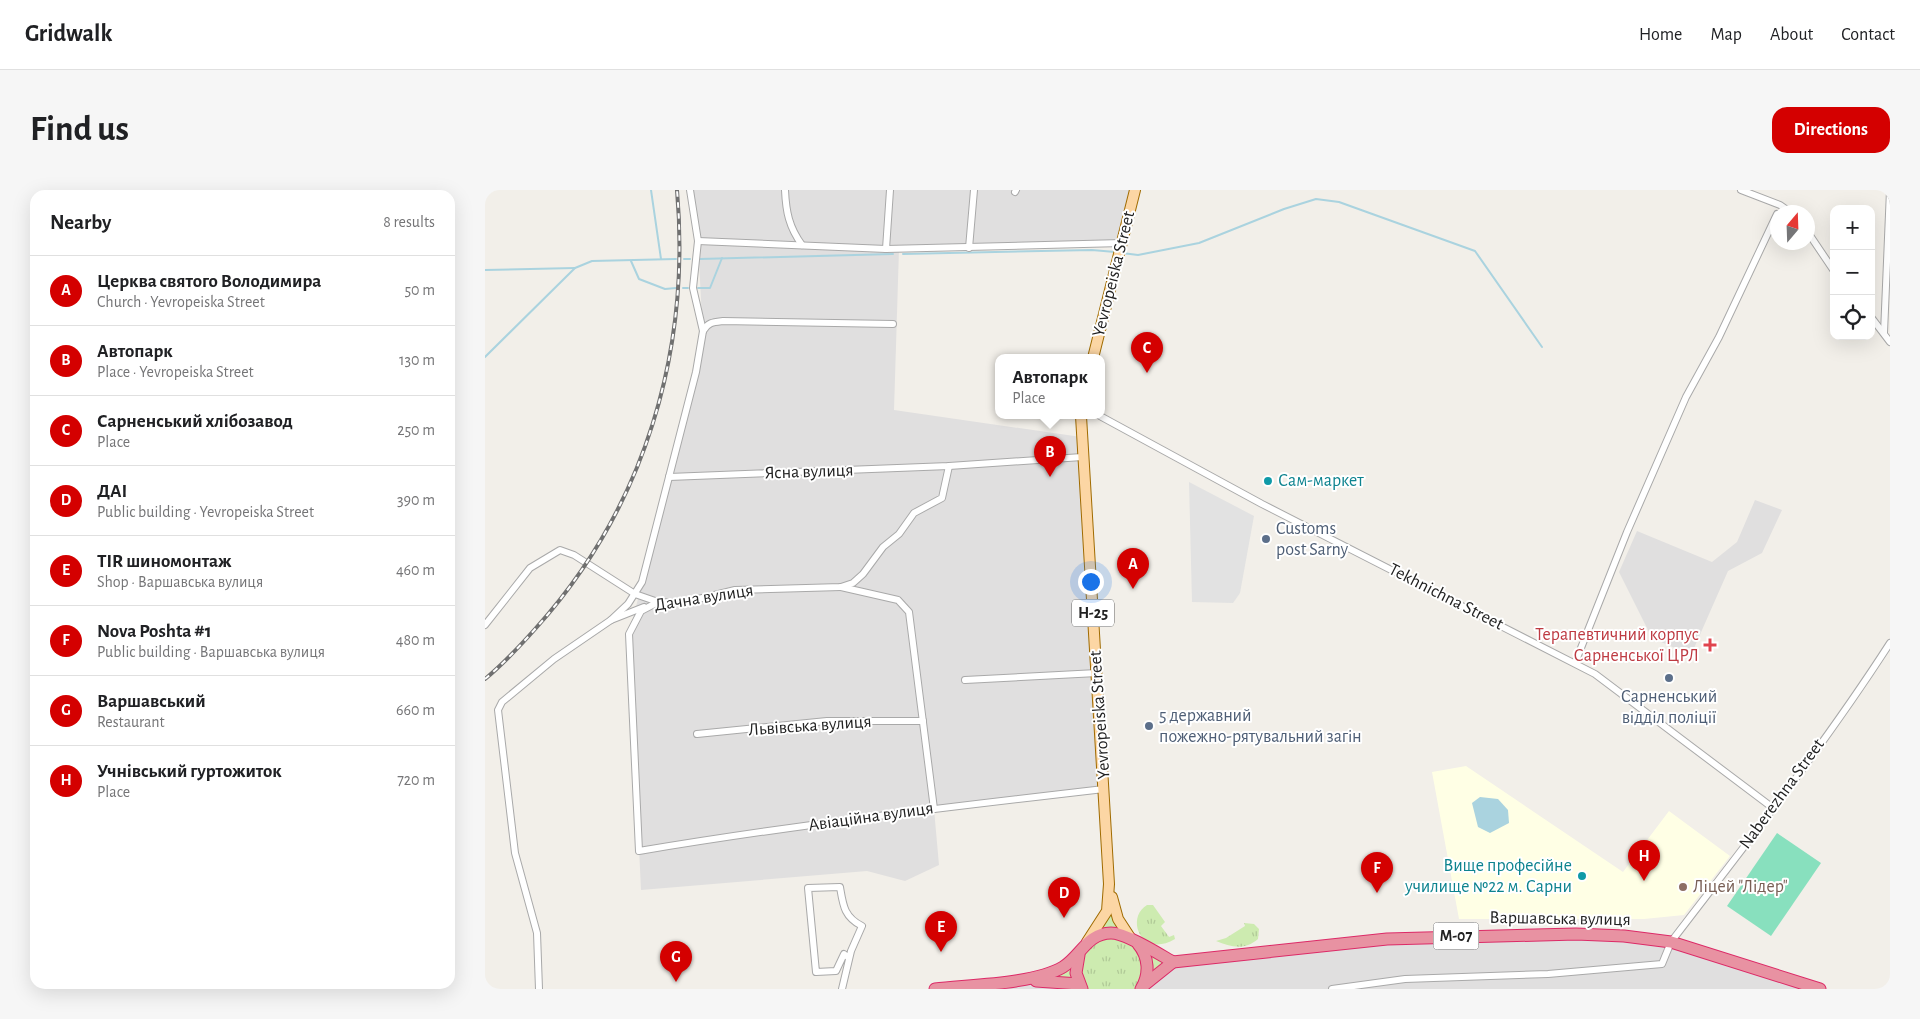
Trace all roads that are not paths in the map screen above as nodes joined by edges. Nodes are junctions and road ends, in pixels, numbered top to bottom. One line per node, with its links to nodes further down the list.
1 (690, 190): 11 (street)
2 (785, 190): 13 (street)
3 (890, 190): 15 (street)
4 (975, 190): 14 (street)
5 (1135, 190): 16 (main road, Yevropeiska Street)
6 (1741, 190): 8 (street)
7 (1890, 190): 10 (street)
8 (1770, 206)
9 (1770, 230): 38 (street)
10 (1889, 231): 23 (street)
11 (698, 241): 13 (street); 18 (street)
12 (1815, 243): 17 (street)
13 (801, 245): 15 (street)
14 (969, 248): 15 (street); 16 (street)
15 (886, 249)
16 (1120, 249): 25 (main road, Yevropeiska Street)
17 (1830, 265)
18 (697, 311): 19 (street); 22 (street)
19 (723, 320): 21 (street); 22 (street)
20 (1875, 322): 23 (street)
21 (893, 324)
22 (703, 331): 30 (street)
23 (1884, 333): 24 (street)
24 (1890, 342)
25 (1094, 354)
26 (1081, 419): 28 (main road, Yevropeiska Street / Н-25)
27 (1105, 419): 38 (street, Tekhnichna Street)
28 (1082, 457): 29 (street); 39 (main road, Yevropeiska Street / Н-25)
29 (949, 466): 30 (street, Ясна вулиця); 31 (street, Дачна вулиця)
30 (669, 477): 32 (street)
31 (841, 587): 33 (street, Дачна вулиця); 41 (street)
32 (635, 594): 33 (street); 35 (street); 36 (street)
33 (657, 602): 34 (street, Дачна вулиця)
34 (647, 606): 35 (street); 46 (street, Дачна вулиця)
35 (611, 620): 57 (street)
36 (485, 625)
37 (1890, 643): 44 (street, Naberezhna Street)
38 (1575, 663): 44 (street, Tekhnichna Street)
39 (1097, 673): 40 (street); 43 (main road, Yevropeiska Street / Н-25)
40 (965, 680)
41 (923, 721): 42 (street, Львівська вулиця); 45 (street)
42 (697, 734)
43 (1104, 789): 45 (street, Авіаційна вулиця); 47 (main road, Yevropeiska Street / Н-25)
44 (1773, 808): 50 (street, Naberezhna Street)
45 (935, 809): 46 (street, Авіаційна вулиця)
46 (639, 852)
47 (1109, 884): 48 (main road, Yevropeiska Street / Н-25); 49 (main road, Yevropeiska Street / Н-25)
48 (1134, 941): 49 (highway); 53 (highway); 56 (highway, Н-25)
49 (1087, 942): 51 (highway)
50 (1671, 942): 53 (highway, Варшавська вулиця / М-07); 60 (street, Naberezhna Street); 61 (highway, Варшавська вулиця / М-07)
51 (1079, 953): 54 (highway); 55 (highway)
52 (849, 958): 52 (street); 58 (street)
53 (1173, 962): 56 (highway)
54 (1018, 979): 55 (highway); 59 (highway)
55 (1081, 986)
56 (1142, 988)
57 (539, 989)
58 (842, 989)
59 (935, 989)
60 (1332, 989)
61 (1820, 989)

